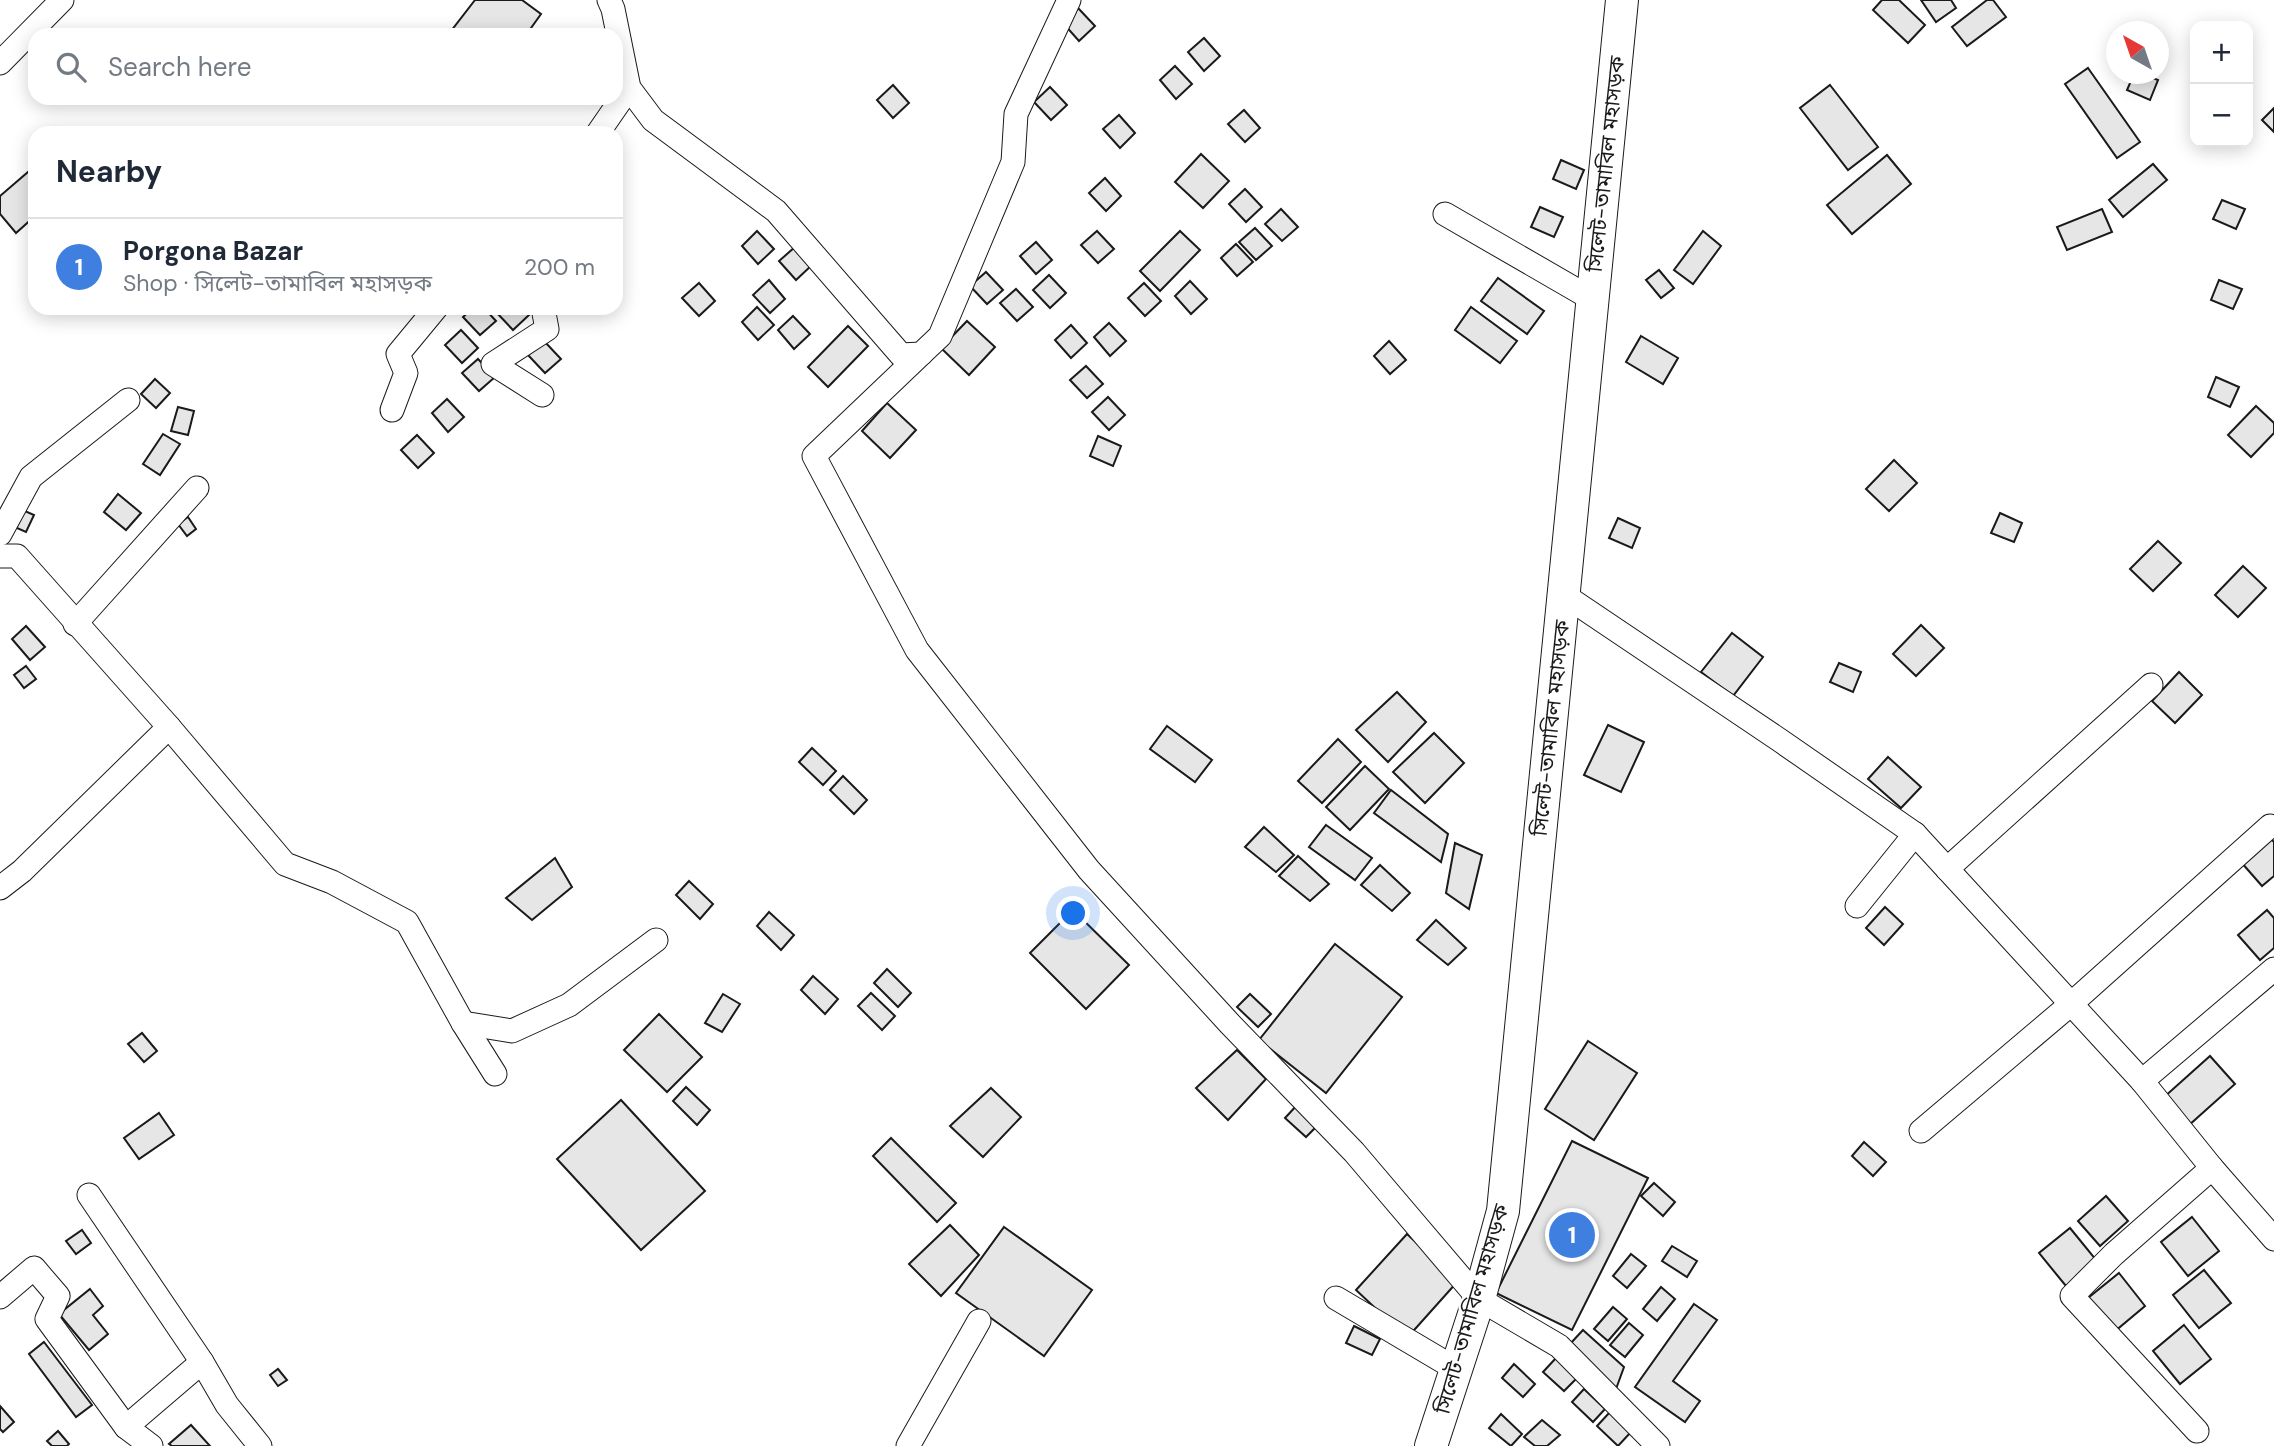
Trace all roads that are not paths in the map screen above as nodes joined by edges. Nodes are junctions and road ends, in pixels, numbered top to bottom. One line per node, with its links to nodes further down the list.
1 (62, 0): 5 (street)
2 (609, 0): 6 (street)
3 (1069, 0): 18 (street)
4 (1622, 0): 15 (highway, সিলেট-তামাবিল মহাসড়ক)
5 (34, 28)
6 (617, 28)
7 (28, 35): 9 (street)
8 (623, 58): 10 (street)
9 (0, 63)
10 (629, 88): 11 (street); 18 (street)
11 (623, 97)
12 (617, 105): 13 (street)
13 (603, 126)
14 (1445, 214): 15 (street)
15 (1592, 299): 25 (highway, সিলেট-তামাবিল মহাসড়ক)
16 (430, 315): 21 (street)
17 (545, 315): 19 (street)
18 (921, 354): 46 (street)
19 (542, 395)
20 (128, 400): 23 (street)
21 (392, 410)
22 (197, 488): 26 (street)
23 (0, 534)
24 (0, 556): 26 (street)
25 (1564, 595): 30 (street); 46 (highway, সিলেট-তামাবিল মহাসড়ক)
26 (75, 624): 28 (street)
27 (2151, 685): 31 (street)
28 (169, 727): 32 (street); 37 (street)
29 (2270, 826): 36 (street)
30 (1915, 834): 31 (street); 33 (street)
31 (1947, 869): 36 (street)
32 (0, 888)
33 (1857, 906)
34 (656, 940): 37 (street)
35 (2274, 969): 39 (street)
36 (2071, 1004): 39 (street); 40 (street)
37 (463, 1023): 38 (street)
38 (495, 1074)
39 (2142, 1081): 41 (street)
40 (1921, 1130)
41 (2213, 1168): 43 (street); 51 (street)
42 (89, 1195): 48 (street)
43 (2274, 1239)
44 (0, 1297): 50 (street)
45 (1336, 1298): 49 (street)
46 (1479, 1299): 49 (highway, সিলেট-তামাবিল মহাসড়ক); 56 (street)
47 (979, 1321): 54 (street)
48 (202, 1362): 50 (street); 53 (street)
49 (1456, 1369): 55 (highway, সিলেট-তামাবিল মহাসড়ক)
50 (127, 1427): 52 (street)
51 (2197, 1431)
52 (151, 1446)
53 (260, 1446)
54 (908, 1446)
55 (1431, 1446)
56 (1658, 1446)

